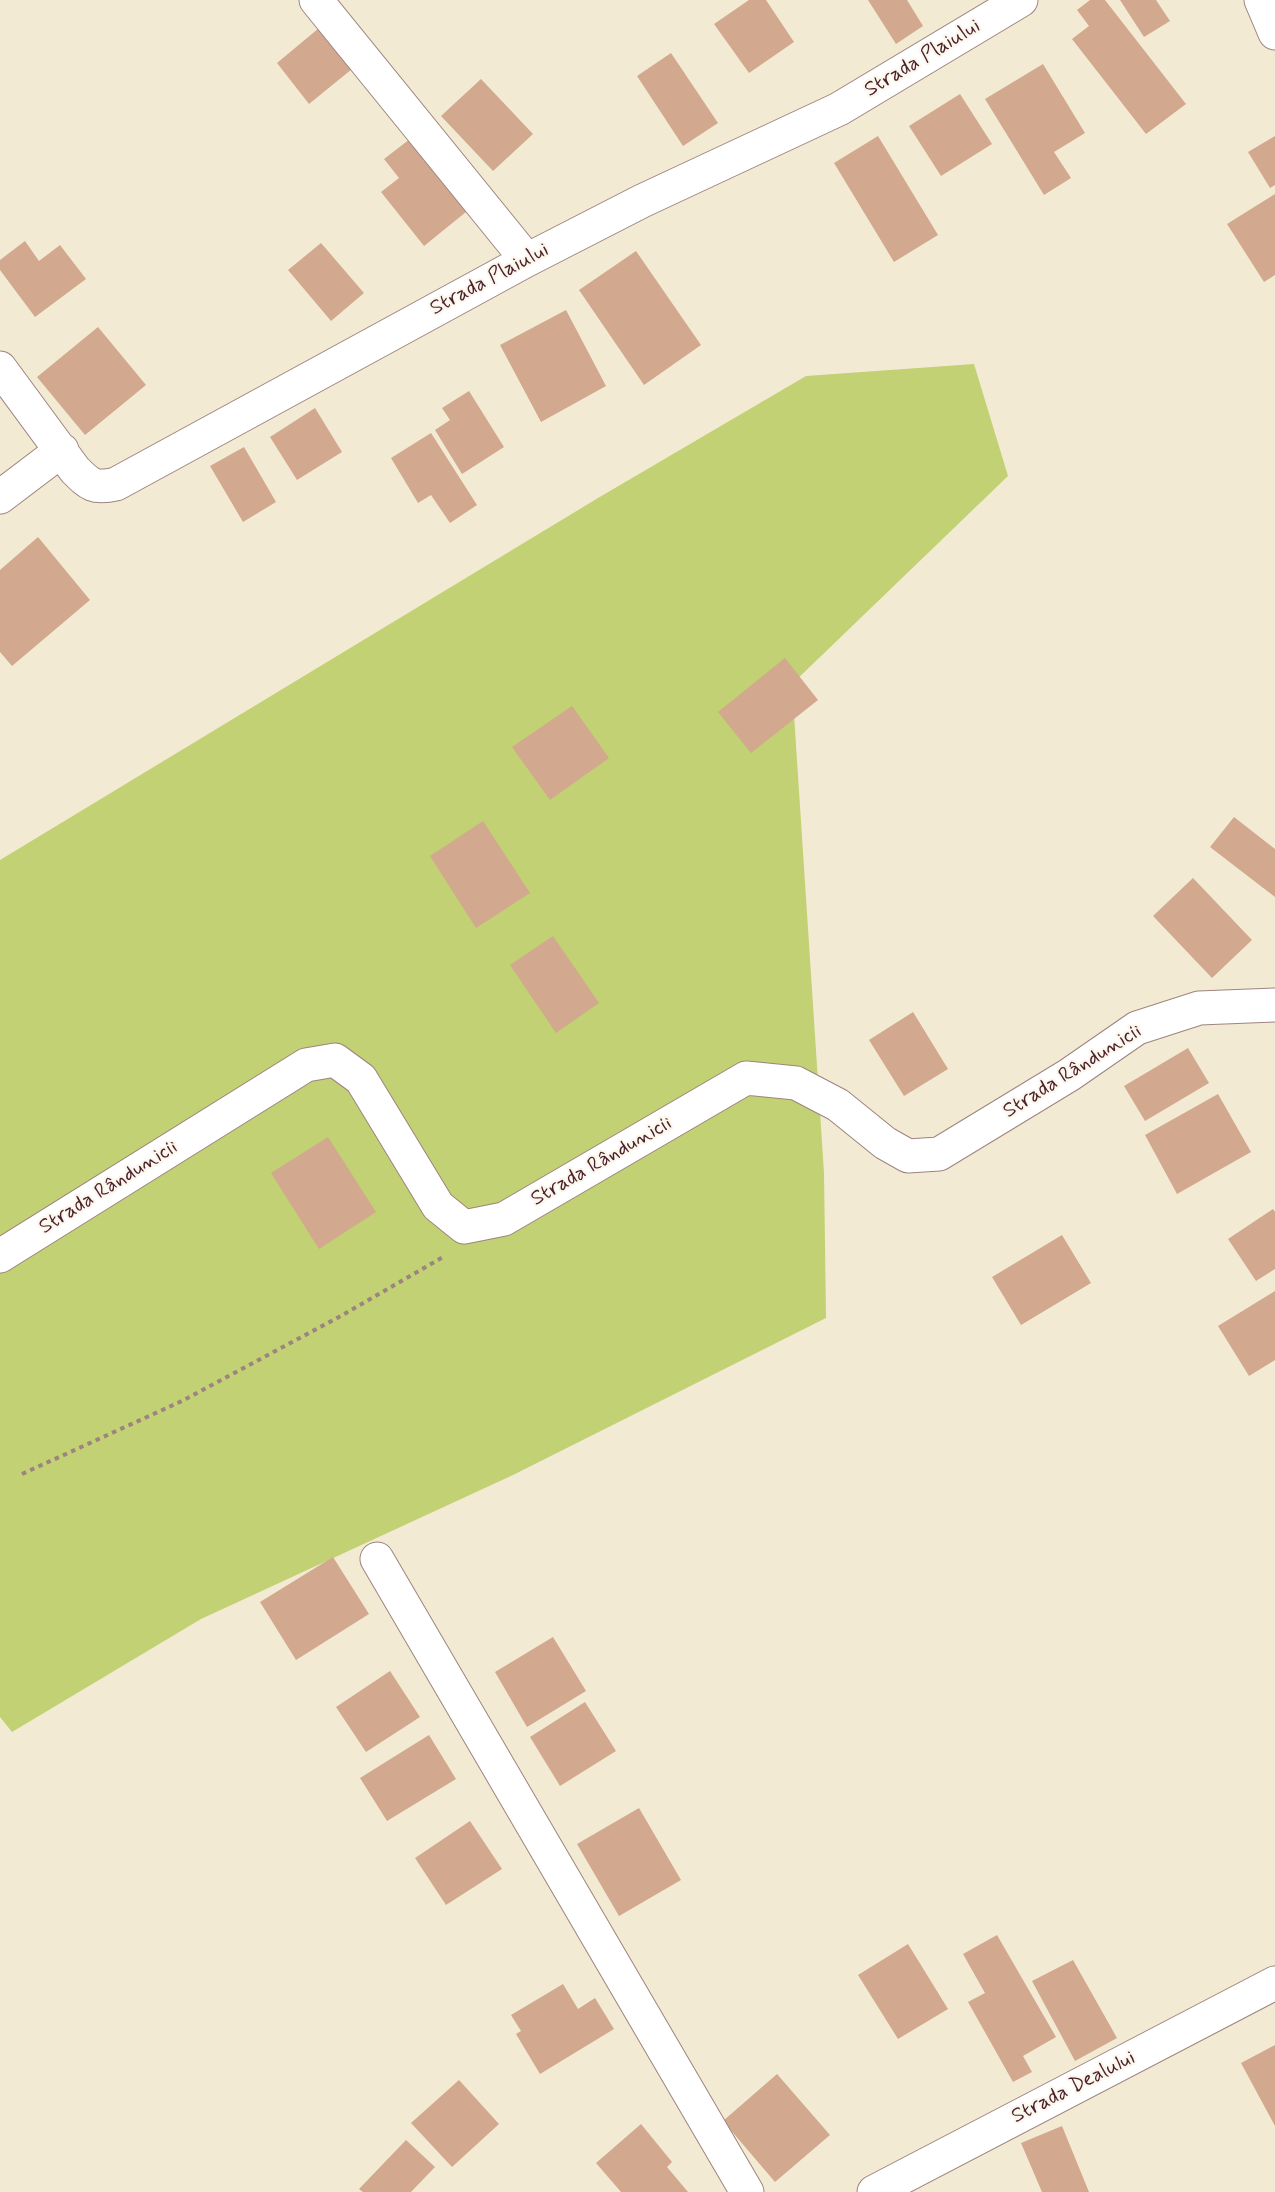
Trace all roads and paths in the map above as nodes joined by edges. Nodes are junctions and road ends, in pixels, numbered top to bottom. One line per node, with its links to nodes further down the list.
1 (316, 0): 5 (street)
2 (1021, 0): 5 (street, Strada Plaiului)
3 (1261, 0): 4 (street)
4 (1275, 33)
5 (527, 260): 7 (street, Strada Plaiului)
6 (0, 368): 7 (street, Strada Plaiului)
7 (62, 450): 8 (street)
8 (0, 497)
9 (1275, 1005): 11 (street, Strada Rândunicii)
10 (454, 1250): 12 (path)
11 (0, 1256)
12 (22, 1473)
13 (377, 1559): 15 (street)
14 (1275, 1983): 16 (street, Strada Dealului)
15 (747, 2192)
16 (874, 2192)

